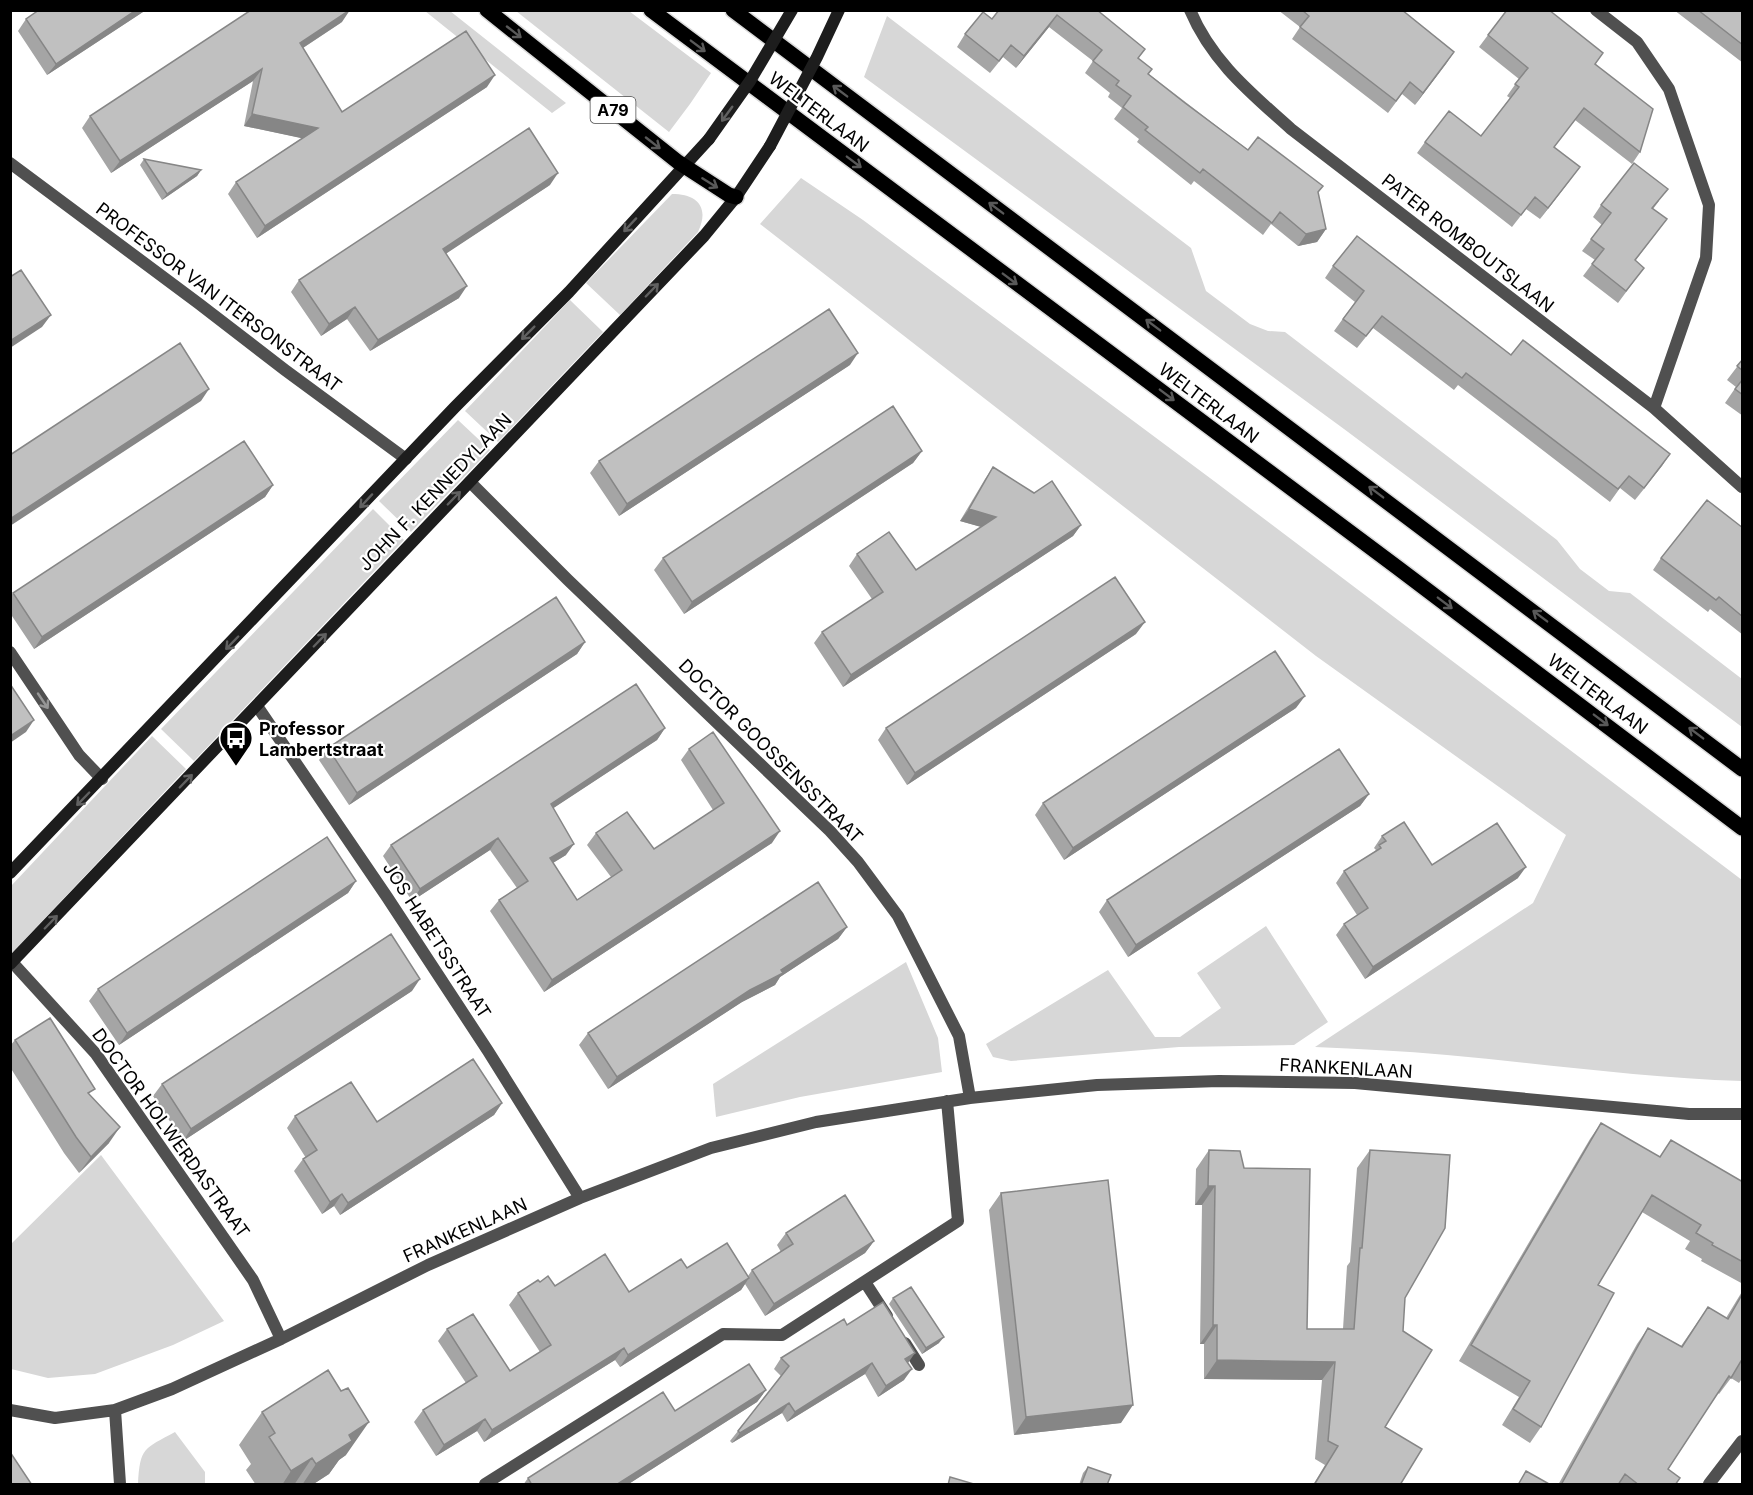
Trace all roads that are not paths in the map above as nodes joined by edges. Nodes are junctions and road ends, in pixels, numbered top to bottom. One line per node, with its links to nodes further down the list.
1 (487, 10): 9 (main road, A79, one-way to 9)
2 (651, 10): 19 (main road, WELTERLAAN, one-way to 19)
3 (733, 10): 17 (main road, WELTERLAAN, one-way to 3)
4 (792, 10): 9 (street, one-way to 9, bridge)
5 (839, 10): 10 (street, JOHN F. KENNEDYLAAN, bridge)
6 (1190, 10): 11 (street, PATER ROMBOUTSLAAN)
7 (1596, 10): 11 (street)
8 (10, 163): 12 (street, PROFESSOR VAN ITERSONSTRAAT)
9 (684, 167): 10 (main road, A79, one-way to 10); 12 (street, one-way to 12)
10 (736, 197): 13 (street, JOHN F. KENNEDYLAAN, one-way to 10)
11 (1654, 408): 14 (street, PATER ROMBOUTSLAAN)
12 (406, 459): 18 (street, one-way to 18)
13 (470, 482): 16 (street, JOHN F. KENNEDYLAAN, one-way to 13); 22 (street, DOCTOR GOOSSENSSTRAAT)
14 (1743, 487)
15 (10, 652): 18 (street, one-way to 18)
16 (256, 706): 21 (street, JOHN F. KENNEDYLAAN, one-way to 16); 25 (street, JOS HABETSSTRAAT)
17 (1743, 769)
18 (102, 779): 20 (street, one-way to 20)
19 (1743, 828)
20 (10, 873)
21 (11, 963): 27 (street, DOCTOR HOLWERDASTRAAT)
22 (970, 1098): 23 (street, FRANKENLAAN); 24 (street, FRANKENLAAN)
23 (947, 1101): 25 (street, FRANKENLAAN); 26 (street)
24 (1743, 1114)
25 (580, 1198): 27 (street, FRANKENLAAN)
26 (865, 1282): 28 (street); 33 (street)
27 (281, 1339): 30 (street, FRANKENLAAN)
28 (919, 1365)
29 (10, 1410): 30 (street, FRANKENLAAN)
30 (115, 1410): 32 (street)
31 (1743, 1441): 34 (street)
32 (120, 1485)
33 (485, 1485)
34 (1709, 1485)

